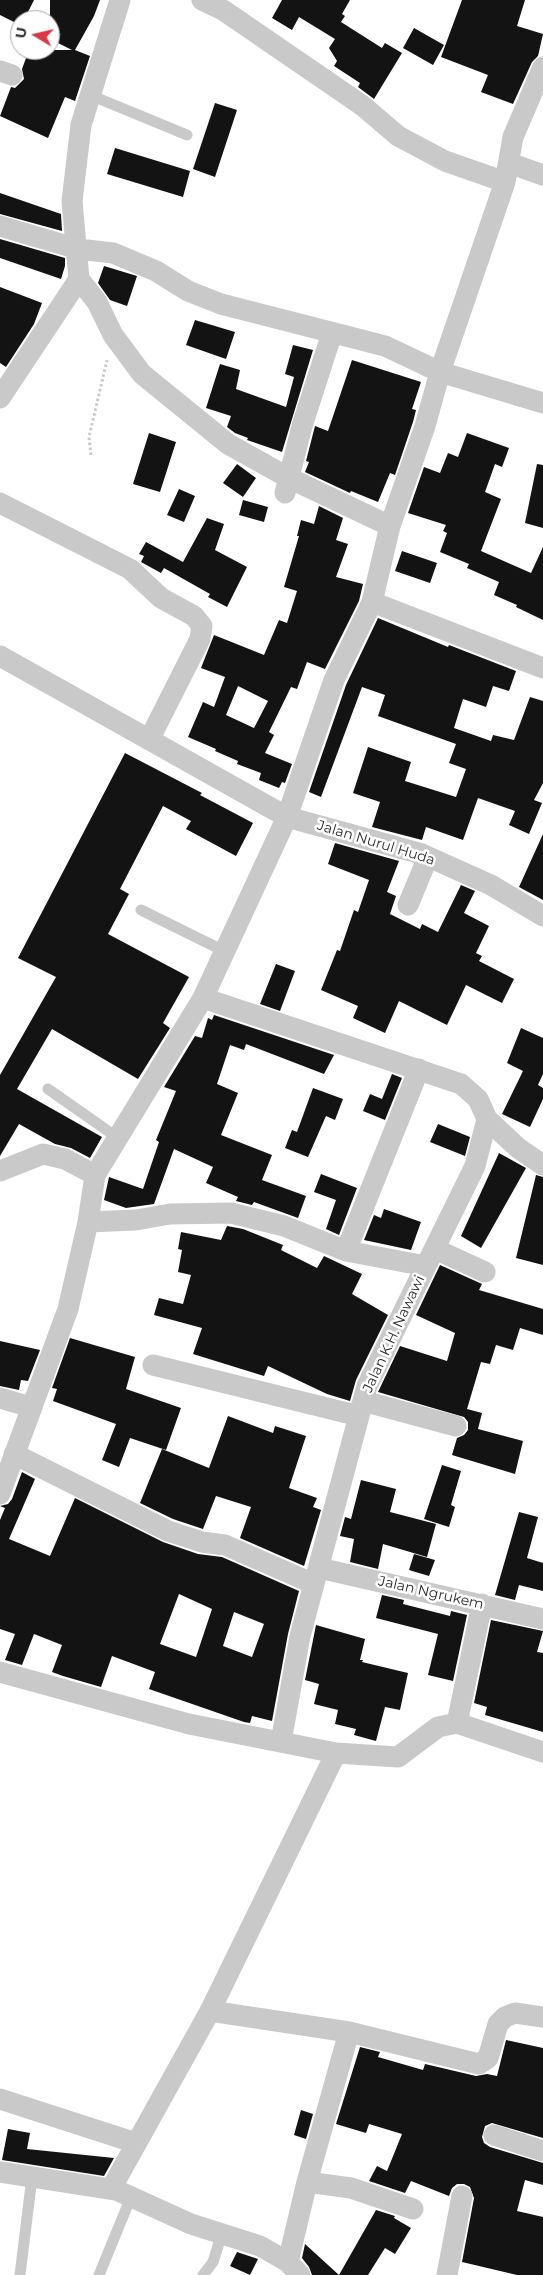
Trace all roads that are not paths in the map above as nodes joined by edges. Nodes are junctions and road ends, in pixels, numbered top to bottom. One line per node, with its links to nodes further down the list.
1 (120, 0): 4 (street)
2 (202, 0): 6 (street)
3 (543, 67): 6 (street)
4 (90, 96): 5 (lane); 9 (street)
5 (187, 135)
6 (507, 172): 7 (street); 12 (street)
7 (543, 174)
8 (0, 226): 9 (street)
9 (78, 249): 10 (street); 11 (street)
10 (79, 278): 13 (street); 15 (street)
11 (332, 333): 12 (street); 15 (street)
12 (440, 372): 14 (street); 17 (street)
13 (0, 398)
14 (543, 403)
15 (287, 485): 17 (street)
16 (0, 503): 21 (street)
17 (390, 526): 18 (street)
18 (372, 602): 20 (street); 22 (street)
19 (0, 656): 21 (street, Jalan Nurul Huda)
20 (543, 668)
21 (149, 740): 22 (street, Jalan Nurul Huda)
22 (287, 817): 23 (street, Jalan Nurul Huda); 27 (street)
23 (428, 858): 24 (street); 26 (street, Jalan Nurul Huda)
24 (408, 905)
25 (141, 910): 27 (lane)
26 (543, 916)
27 (224, 951): 28 (street)
28 (202, 998): 29 (street); 32 (street)
29 (418, 1069): 31 (street); 37 (street)
30 (48, 1089): 32 (lane)
31 (487, 1119): 33 (street); 38 (street, Jalan K.H. Nawawi)
32 (118, 1138): 35 (street)
33 (543, 1165)
34 (0, 1171): 35 (street)
35 (95, 1175): 36 (street)
36 (88, 1222): 37 (street); 42 (street)
37 (346, 1251): 38 (street)
38 (430, 1258): 39 (street); 43 (street, Jalan K.H. Nawawi)
39 (485, 1272)
40 (154, 1365): 43 (street)
41 (0, 1398): 42 (street)
42 (31, 1408): 45 (street)
43 (361, 1408): 44 (street); 47 (street, Jalan K.H. Nawawi)
44 (456, 1426)
45 (14, 1454): 46 (street); 47 (street)
46 (0, 1494)
47 (316, 1576): 48 (street, Jalan Ngrukem); 52 (street, Jalan K.H. Nawawi)
48 (482, 1604): 49 (street, Jalan Ngrukem); 51 (street)
49 (543, 1620)
50 (0, 1672): 52 (street)
51 (457, 1723): 53 (street); 54 (street)
52 (281, 1742): 54 (street)
53 (543, 1752)
54 (336, 1753): 55 (street)
55 (210, 2011): 57 (street); 60 (street)
56 (543, 2017): 57 (street)
57 (349, 2032): 64 (street)
58 (0, 2099): 60 (street)
59 (494, 2135): 61 (street)
60 (136, 2143): 65 (street)
61 (543, 2151)
62 (0, 2172): 63 (street)
63 (32, 2177): 65 (street); 70 (lane)
64 (307, 2182): 67 (street); 69 (street)
65 (122, 2193): 68 (street); 71 (lane)
66 (462, 2196): 73 (street)
67 (413, 2209)
68 (222, 2234): 69 (street); 72 (lane)
69 (294, 2269)
70 (20, 2275)
71 (99, 2275)
72 (203, 2275)
73 (447, 2275)

